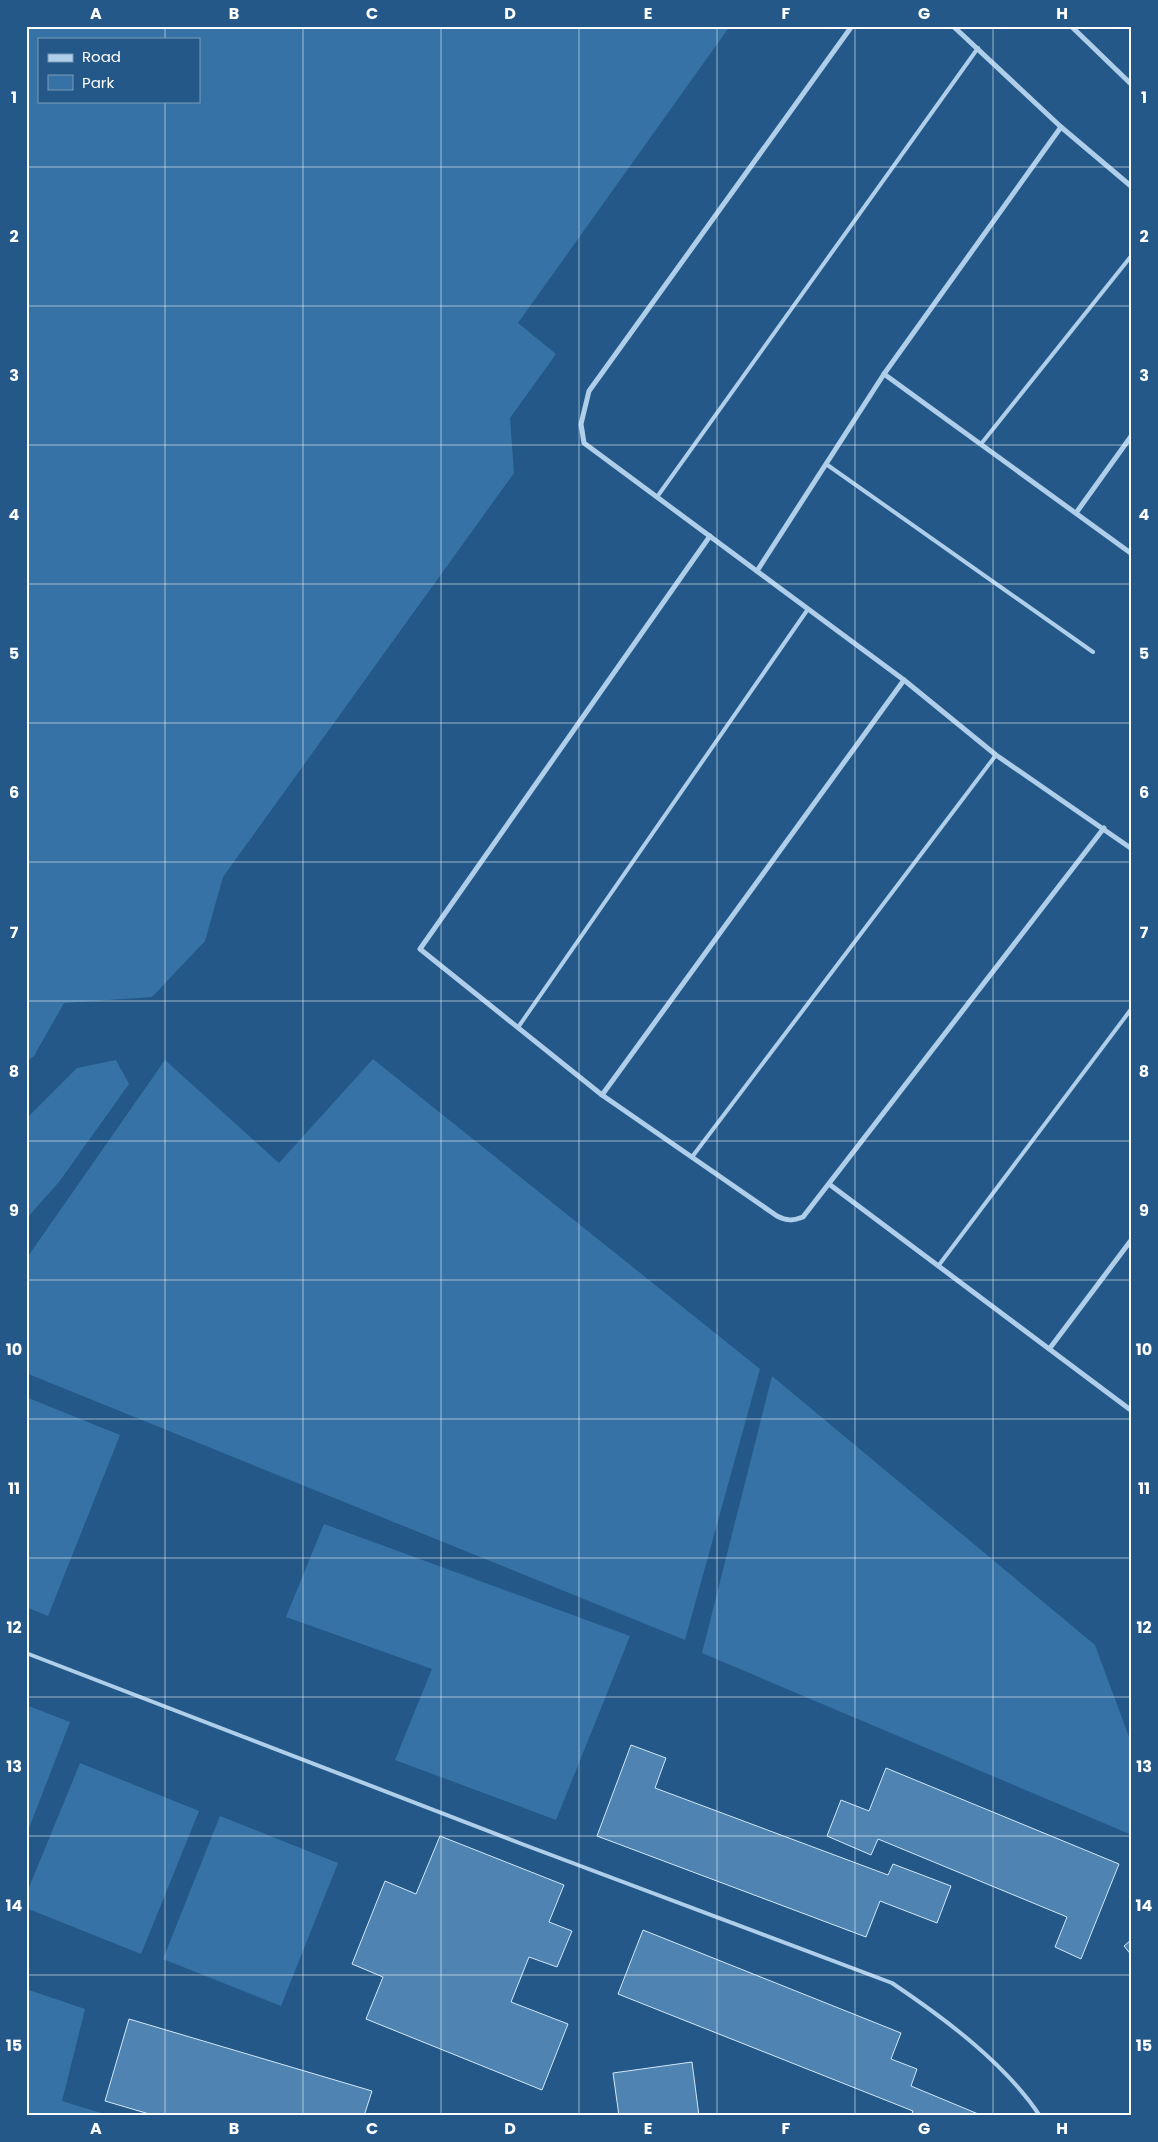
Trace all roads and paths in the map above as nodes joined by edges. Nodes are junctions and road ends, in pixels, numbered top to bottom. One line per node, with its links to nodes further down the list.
1 (852, 26): 13 (street)
2 (953, 26): 4 (street)
3 (1071, 26): 5 (street)
4 (978, 48): 6 (street); 13 (lane)
5 (1132, 85)
6 (1061, 127): 7 (street); 9 (street)
7 (1132, 186)
8 (1132, 255): 11 (lane)
9 (884, 374): 11 (street); 12 (street)
10 (1132, 435): 14 (street)
11 (980, 444): 14 (street)
12 (826, 464): 17 (street); 19 (lane)
13 (657, 497): 15 (street)
14 (1076, 514): 16 (street)
15 (710, 536): 17 (street); 25 (street)
16 (1132, 554)
17 (757, 571): 18 (street)
18 (808, 609): 20 (street); 25 (lane)
19 (1093, 652)
20 (904, 680): 21 (street); 26 (street)
21 (996, 755): 22 (street); 27 (lane)
22 (1104, 828): 23 (street); 28 (street)
23 (1132, 849)
24 (1132, 1008): 30 (lane)
25 (519, 1026): 26 (street)
26 (602, 1095): 27 (street)
27 (692, 1157): 28 (street)
28 (829, 1184): 30 (street)
29 (1132, 1239): 31 (street)
30 (939, 1265): 31 (street)
31 (1050, 1348): 32 (street)
32 (1132, 1411)
33 (26, 1653): 34 (lane)
34 (1040, 2116)

